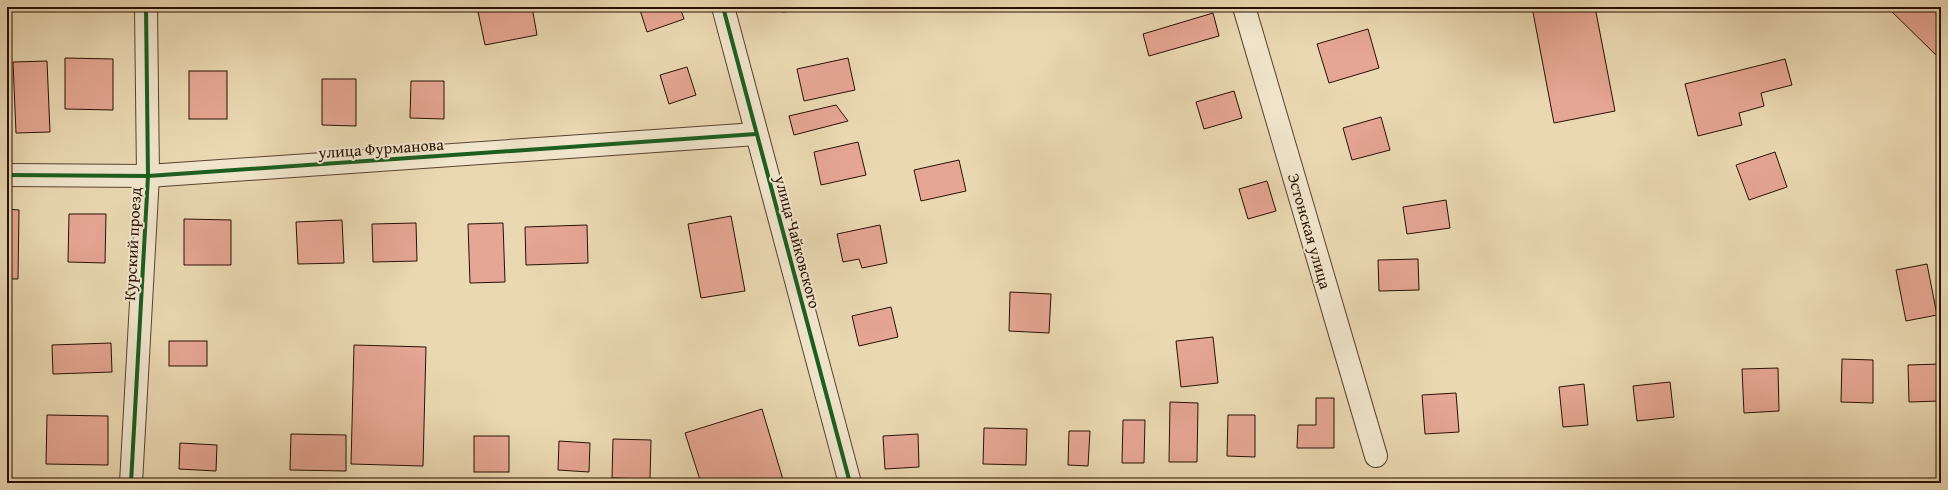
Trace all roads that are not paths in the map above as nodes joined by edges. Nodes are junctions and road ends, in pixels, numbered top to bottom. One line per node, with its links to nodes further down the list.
1 (146, 7): 6 (street, Курский проезд)
2 (723, 7): 4 (street, улица Чайковского)
3 (1244, 7): 7 (street, Эстонская улица)
4 (756, 134): 6 (street, улица Фурманова); 9 (street, улица Чайковского)
5 (7, 175): 6 (street, улица Фурманова)
6 (148, 176): 8 (street, Курский проезд)
7 (1376, 456)
8 (131, 483)
9 (850, 483)

